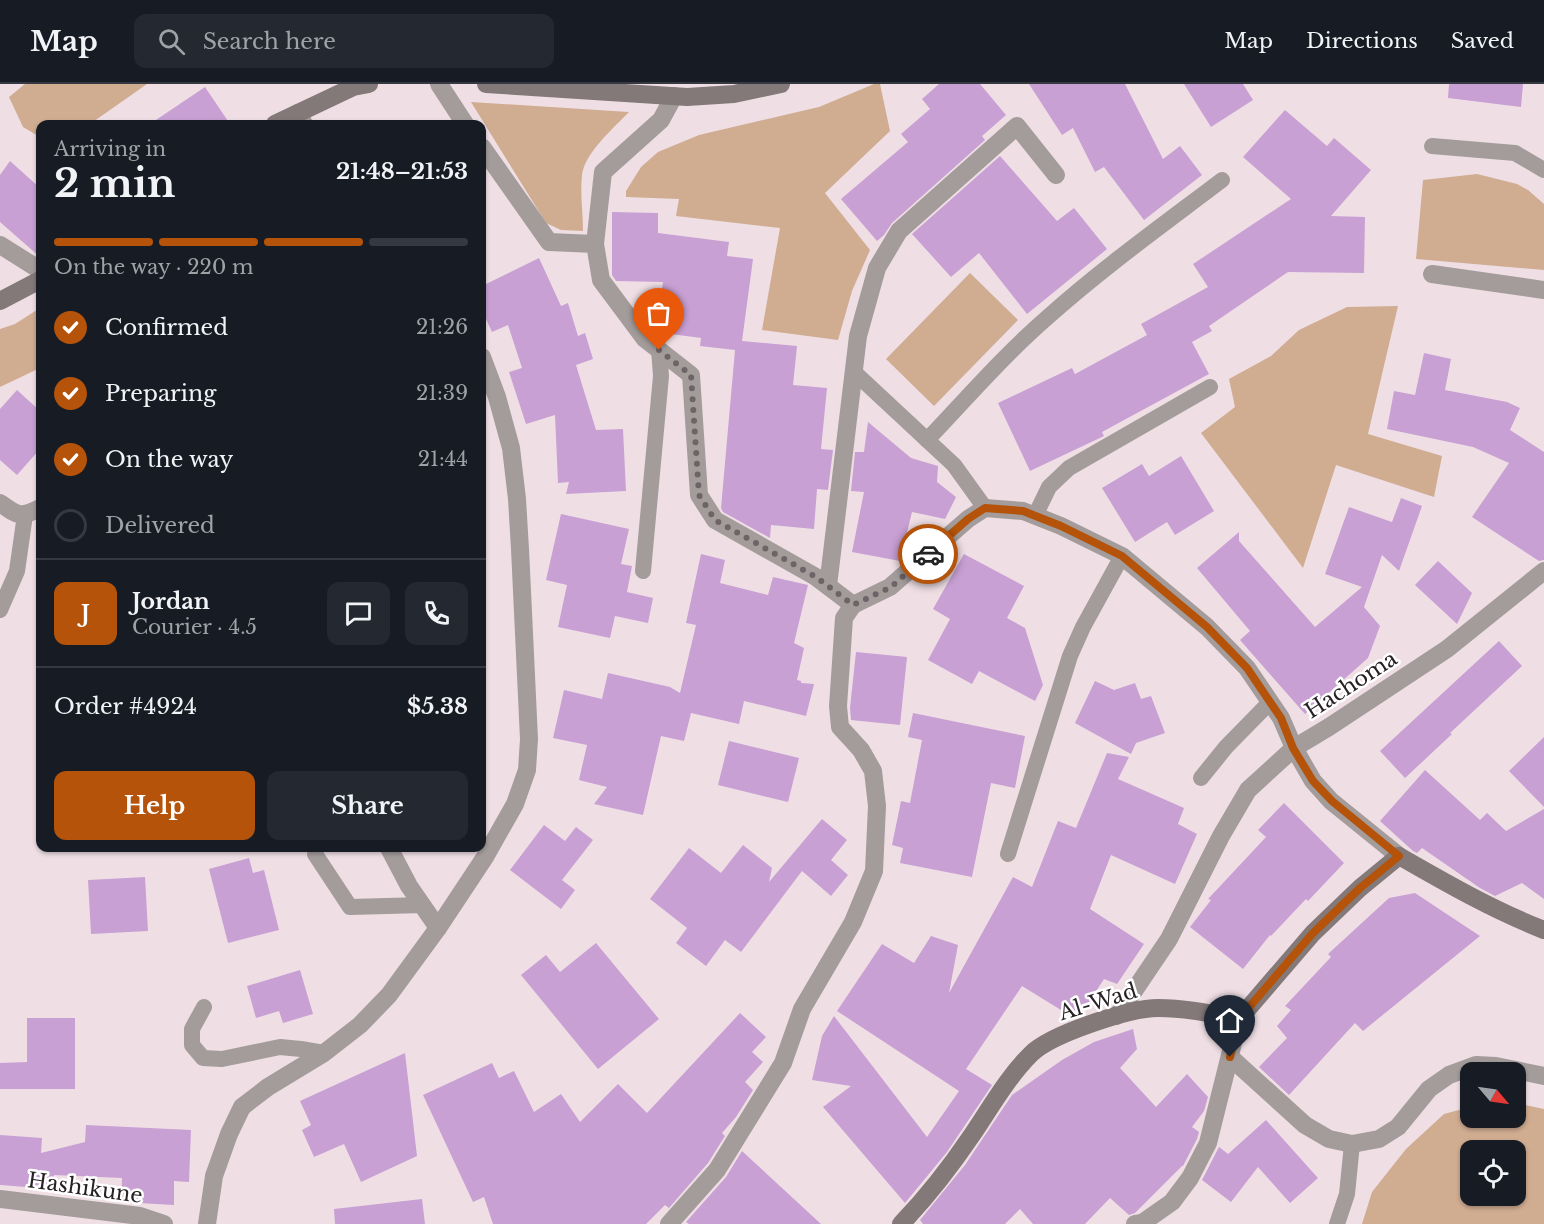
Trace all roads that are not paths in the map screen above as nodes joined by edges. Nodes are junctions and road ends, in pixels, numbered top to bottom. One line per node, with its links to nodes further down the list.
1 (368, 84): 6 (street)
2 (440, 84): 7 (street)
3 (486, 84): 5 (street)
4 (781, 84): 5 (street)
5 (674, 96): 13 (street)
6 (301, 119)
7 (462, 120)
8 (1432, 146): 10 (lane)
9 (486, 153): 13 (street)
10 (1544, 170)
11 (1056, 175): 22 (street)
12 (1222, 180): 24 (lane)
13 (595, 244): 20 (street)
14 (0, 245): 15 (street)
15 (36, 268)
16 (1432, 274): 18 (street)
17 (36, 282): 19 (street)
18 (1544, 290)
19 (0, 301)
20 (659, 350): 30 (lane); 32 (street)
21 (486, 368): 43 (street)
22 (853, 371): 24 (lane); 32 (street)
23 (1210, 387): 28 (lane)
24 (927, 440): 26 (lane)
25 (0, 503): 27 (street)
26 (985, 508): 28 (street); 33 (street)
27 (33, 512): 34 (lane)
28 (1035, 516): 29 (street)
29 (1122, 556): 35 (street); 40 (lane)
30 (643, 571)
31 (1544, 571): 36 (street, Hachoma)
32 (828, 586): 33 (street)
33 (853, 605): 55 (street)
34 (0, 610)
35 (1270, 702): 36 (street); 37 (lane)
36 (1293, 748): 41 (street); 46 (street, Hachoma)
37 (1201, 778)
38 (391, 852): 42 (street)
39 (315, 854): 42 (lane)
40 (1008, 854)
41 (1399, 856): 44 (street); 47 (street)
42 (423, 905): 43 (street)
43 (438, 928): 48 (street)
44 (1544, 930)
45 (204, 1007): 48 (lane)
46 (1117, 1016): 47 (street, Al-Wad); 56 (street, Al-Wad)
47 (1239, 1019): 49 (street)
48 (324, 1053): 54 (street)
49 (1230, 1057): 51 (street); 57 (street)
50 (1544, 1076): 51 (street)
51 (1352, 1144): 58 (lane)
52 (0, 1199): 53 (street, Hashikune)
53 (164, 1224)
54 (207, 1224)
55 (669, 1224)
56 (901, 1224)
57 (1135, 1224)
58 (1337, 1224)

